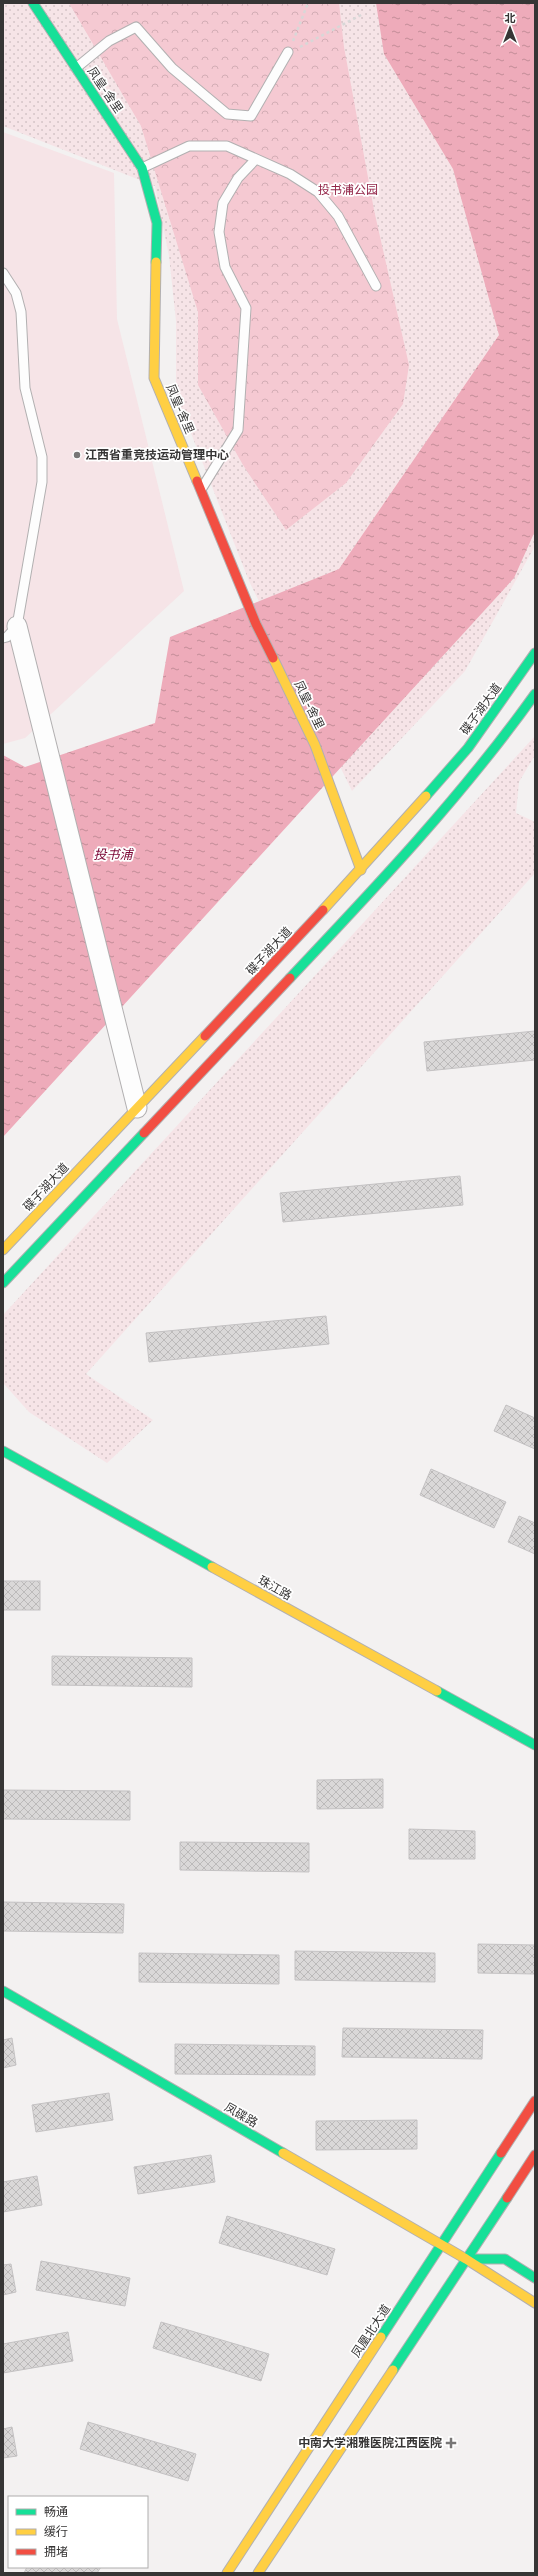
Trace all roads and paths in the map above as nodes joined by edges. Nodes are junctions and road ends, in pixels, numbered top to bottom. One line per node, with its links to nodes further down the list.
1 (33, 3): 5 (main road, 凤皇-舍里)
2 (308, 3): 4 (path)
3 (363, 14): 4 (path)
4 (288, 52): 5 (lane)
5 (76, 68): 7 (main road, 凤皇-舍里)
6 (254, 160): 7 (lane); 9 (lane); 10 (lane)
7 (142, 168): 10 (main road, 凤皇-舍里)
8 (3, 273): 11 (lane)
9 (376, 286)
10 (201, 490): 15 (main road, 凤皇-舍里)
11 (17, 626): 12 (lane); 16 (street)
12 (3, 638)
13 (534, 657): 15 (main road, 碟子湖大道)
14 (535, 694): 18 (main road)
15 (361, 870): 16 (main road, 碟子湖大道)
16 (137, 1108): 17 (main road, 碟子湖大道)
17 (3, 1250)
18 (3, 1283)
19 (3, 1451): 20 (main road, 珠江路)
20 (535, 1745)
21 (3, 1991): 24 (main road, 凤碟路)
22 (535, 2101): 24 (main road, 凤凰北大道)
23 (535, 2154): 25 (main road)
24 (441, 2245): 25 (main road, 凤碟路); 28 (main road, 凤凰北大道)
25 (466, 2259): 26 (main road, 凤碟路); 27 (main road, 凤碟路); 29 (main road)
26 (535, 2278)
27 (535, 2303)
28 (227, 2573)
29 (258, 2573)

